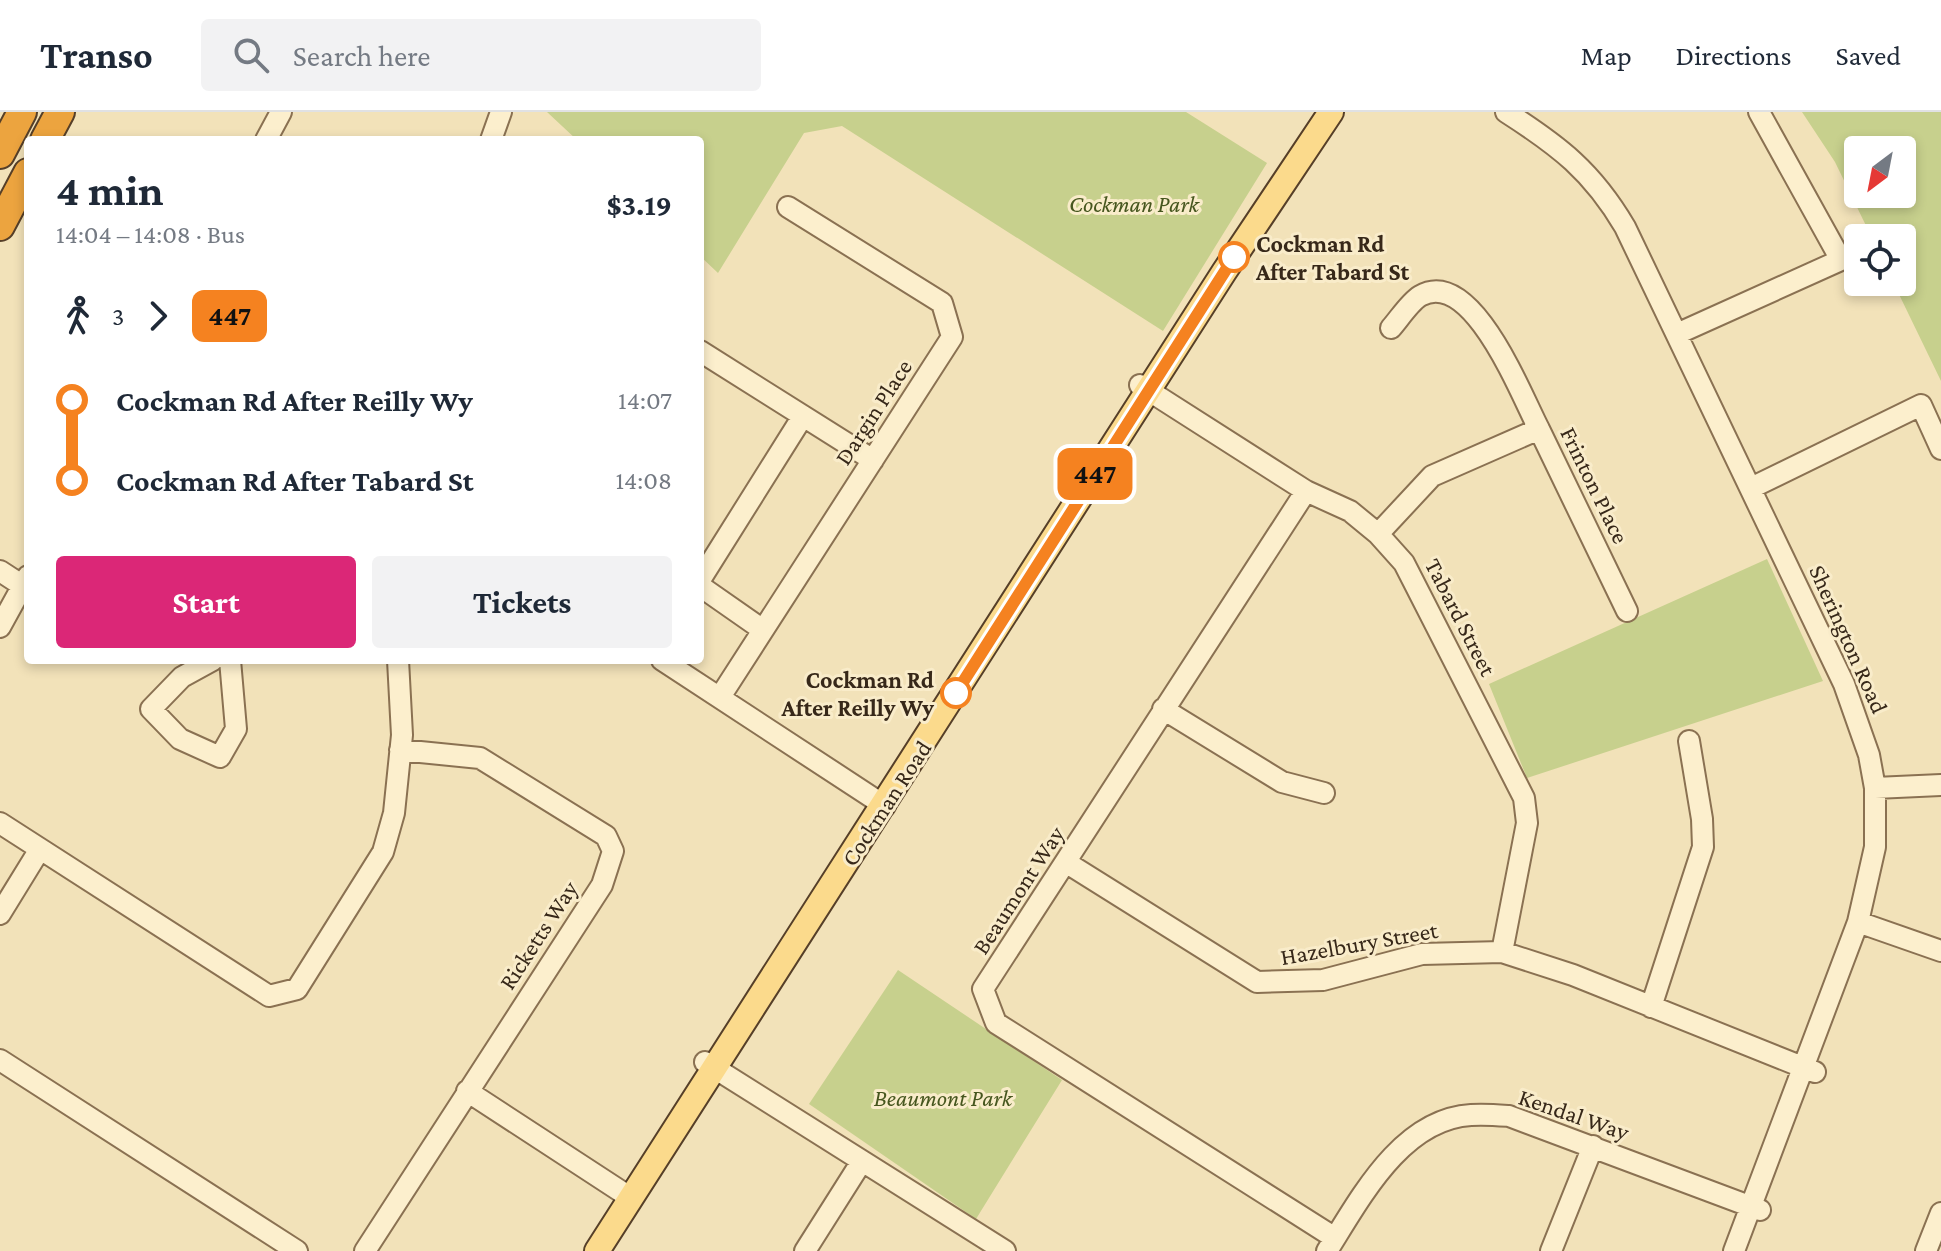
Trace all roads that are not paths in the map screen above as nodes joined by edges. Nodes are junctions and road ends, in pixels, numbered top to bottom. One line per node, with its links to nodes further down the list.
1 (60, 112): 8 (highway)
2 (281, 112): 9 (street)
3 (501, 112): 10 (street)
4 (1316, 112): 19 (main road, Cockman Road)
5 (1331, 112): 19 (main road, Cockman Road)
6 (1759, 112): 17 (street)
7 (1521, 114): 17 (street, Sherington Road)
8 (47, 136)
9 (268, 136)
10 (492, 136)
11 (9, 138): 12 (street)
12 (24, 158)
13 (24, 181): 15 (highway)
14 (788, 207): 23 (street, Dargin Place)
15 (0, 226)
16 (1391, 328): 21 (street)
17 (1684, 331): 24 (street, Sherington Road)
18 (704, 354): 20 (street)
19 (1145, 388): 25 (street, Tabard Street); 46 (main road, Cockman Road)
20 (803, 416): 23 (street); 28 (street)
21 (1539, 429): 26 (street, Frinton Place); 32 (street, Frinton Place)
22 (1941, 449): 24 (street)
23 (873, 460): 34 (street, Dargin Place)
24 (1756, 486): 44 (street, Sherington Road)
25 (1306, 491): 26 (street, Tabard Street); 40 (street, Beaumont Way)
26 (1378, 534): 53 (street, Tabard Street)
27 (0, 571): 29 (street)
28 (704, 577)
29 (24, 581)
30 (24, 583): 33 (street)
31 (704, 590): 34 (street)
32 (1627, 611)
33 (0, 627)
34 (763, 630): 39 (street, Dargin Place)
35 (206, 664): 36 (street)
36 (230, 664)
37 (398, 664): 42 (street)
38 (668, 664): 39 (street)
39 (720, 697): 46 (street)
40 (1163, 709): 45 (street); 49 (street, Beaumont Way)
41 (1689, 741): 54 (street)
42 (400, 750): 48 (street); 58 (street, Ricketts Way)
43 (1941, 785): 44 (street)
44 (1882, 788): 51 (street, Sherington Road)
45 (1324, 793)
46 (880, 803): 56 (main road, Cockman Road)
47 (0, 823): 48 (street)
48 (40, 849): 50 (street)
49 (1067, 863): 53 (street, Hazelbury Street); 64 (street, Beaumont Way)
50 (0, 914)
51 (1863, 924): 52 (street); 57 (street, Sherington Road)
52 (1941, 951)
53 (1502, 952): 54 (street, Hazelbury Street)
54 (1651, 1007): 57 (street, Hazelbury Street)
55 (0, 1060): 65 (street)
56 (709, 1064): 60 (street); 61 (main road, Cockman Road)
57 (1810, 1070): 62 (street, Sherington Road)
58 (467, 1091): 61 (street); 66 (street, Ricketts Way)
59 (1593, 1146): 62 (street, Kendal Way); 64 (street, Kendal Way); 71 (street)
60 (862, 1161): 69 (street); 70 (street)
61 (626, 1194): 67 (main road, Cockman Road); 68 (main road, Cockman Road)
62 (1755, 1207): 72 (street, Sherington Road); 73 (street, Sherington Road)
63 (1941, 1213): 74 (street)
64 (1331, 1245)
65 (297, 1251)
66 (365, 1251)
67 (583, 1251)
68 (597, 1251)
69 (805, 1251)
70 (1005, 1251)
71 (1551, 1251)
72 (1734, 1251)
73 (1746, 1251)
74 (1926, 1251)

